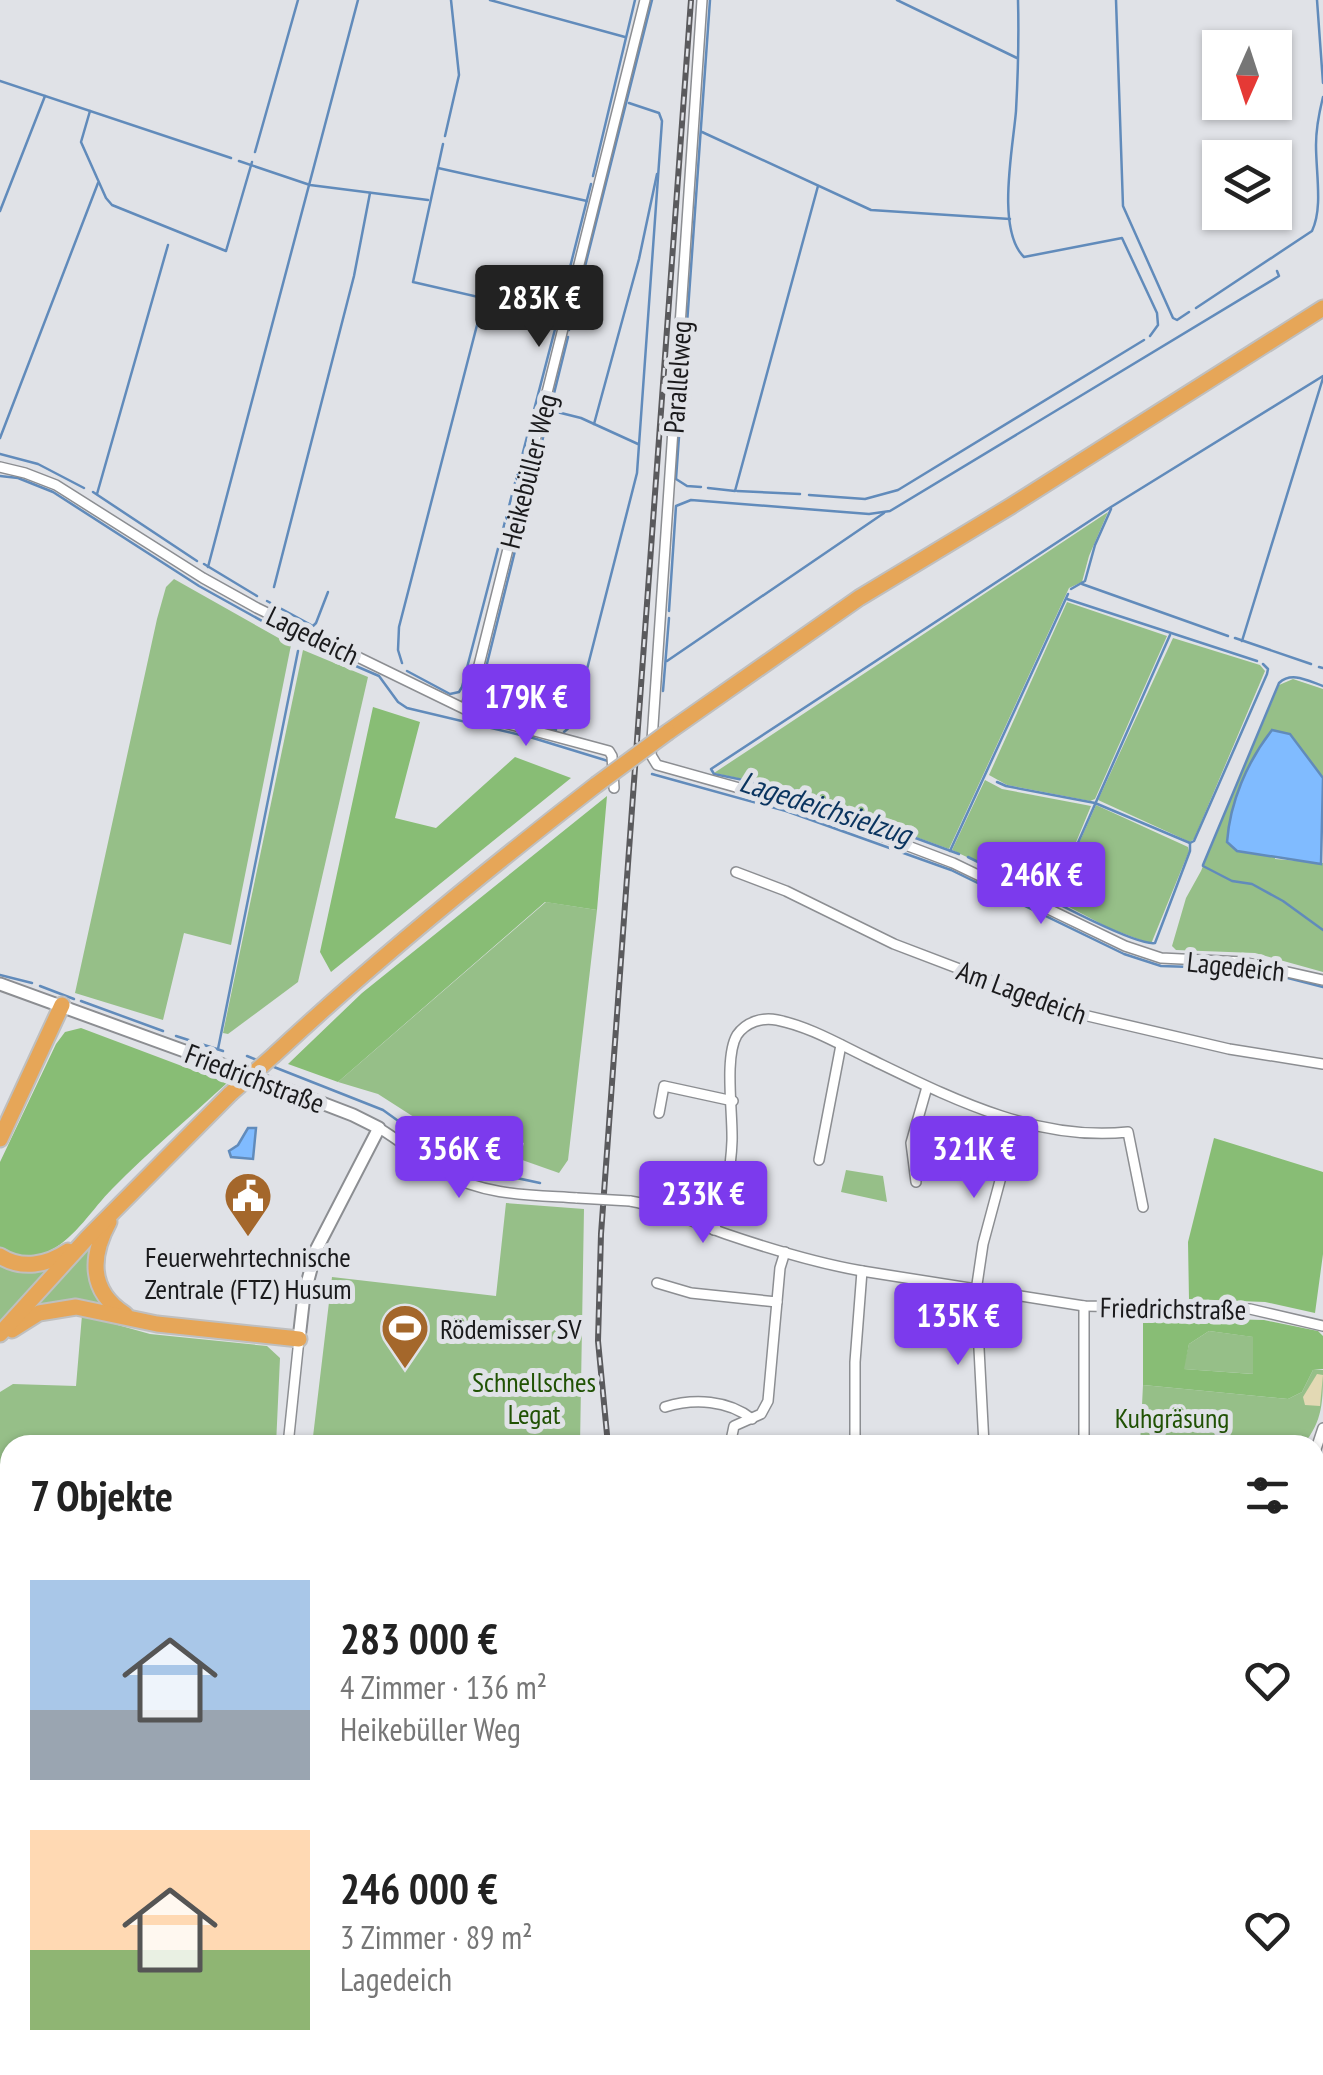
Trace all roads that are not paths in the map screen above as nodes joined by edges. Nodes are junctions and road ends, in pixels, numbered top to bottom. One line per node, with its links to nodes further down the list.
1 (645, 0): 5 (street, Heikebüller Weg)
2 (702, 0): 6 (street, Parallelweg)
3 (1320, 308): 22 (highway, bridge)
4 (0, 467): 5 (street, Lagedeich)
5 (465, 709): 7 (street, Lagedeich)
6 (651, 754): 9 (street, Lagedeich)
7 (614, 788)
8 (736, 872): 13 (street, Am Lagedeich)
9 (1323, 980)
10 (0, 984): 11 (street, Friedrichstraße)
11 (62, 1006): 18 (street, Friedrichstraße); 19 (highway)
12 (842, 1045): 14 (street); 15 (street); 20 (street)
13 (1323, 1064)
14 (928, 1087): 17 (street); 21 (street)
15 (732, 1101): 16 (street); 24 (street)
16 (659, 1113)
17 (1016, 1121): 23 (street); 30 (street)
18 (380, 1128): 24 (street, Friedrichstraße, bridge); 36 (street)
19 (0, 1139)
20 (819, 1160)
21 (916, 1182)
22 (118, 1206): 25 (highway); 33 (highway)
23 (1143, 1207)
24 (714, 1230): 26 (street, Friedrichstraße)
25 (88, 1237): 27 (highway); 35 (highway)
26 (785, 1252): 28 (street, Friedrichstraße); 31 (street)
27 (0, 1256)
28 (862, 1271): 30 (street, Friedrichstraße); 41 (street)
29 (657, 1283): 31 (street)
30 (976, 1291): 32 (street, Friedrichstraße); 42 (street)
31 (776, 1302): 38 (street)
32 (1084, 1306): 34 (street, Friedrichstraße); 43 (street)
33 (132, 1319): 35 (highway); 36 (highway)
34 (1323, 1326)
35 (0, 1337)
36 (300, 1338): 39 (street)
37 (665, 1407): 38 (street)
38 (752, 1419): 40 (street)
39 (289, 1435)
40 (732, 1435)
41 (855, 1435)
42 (983, 1435)
43 (1084, 1435)

